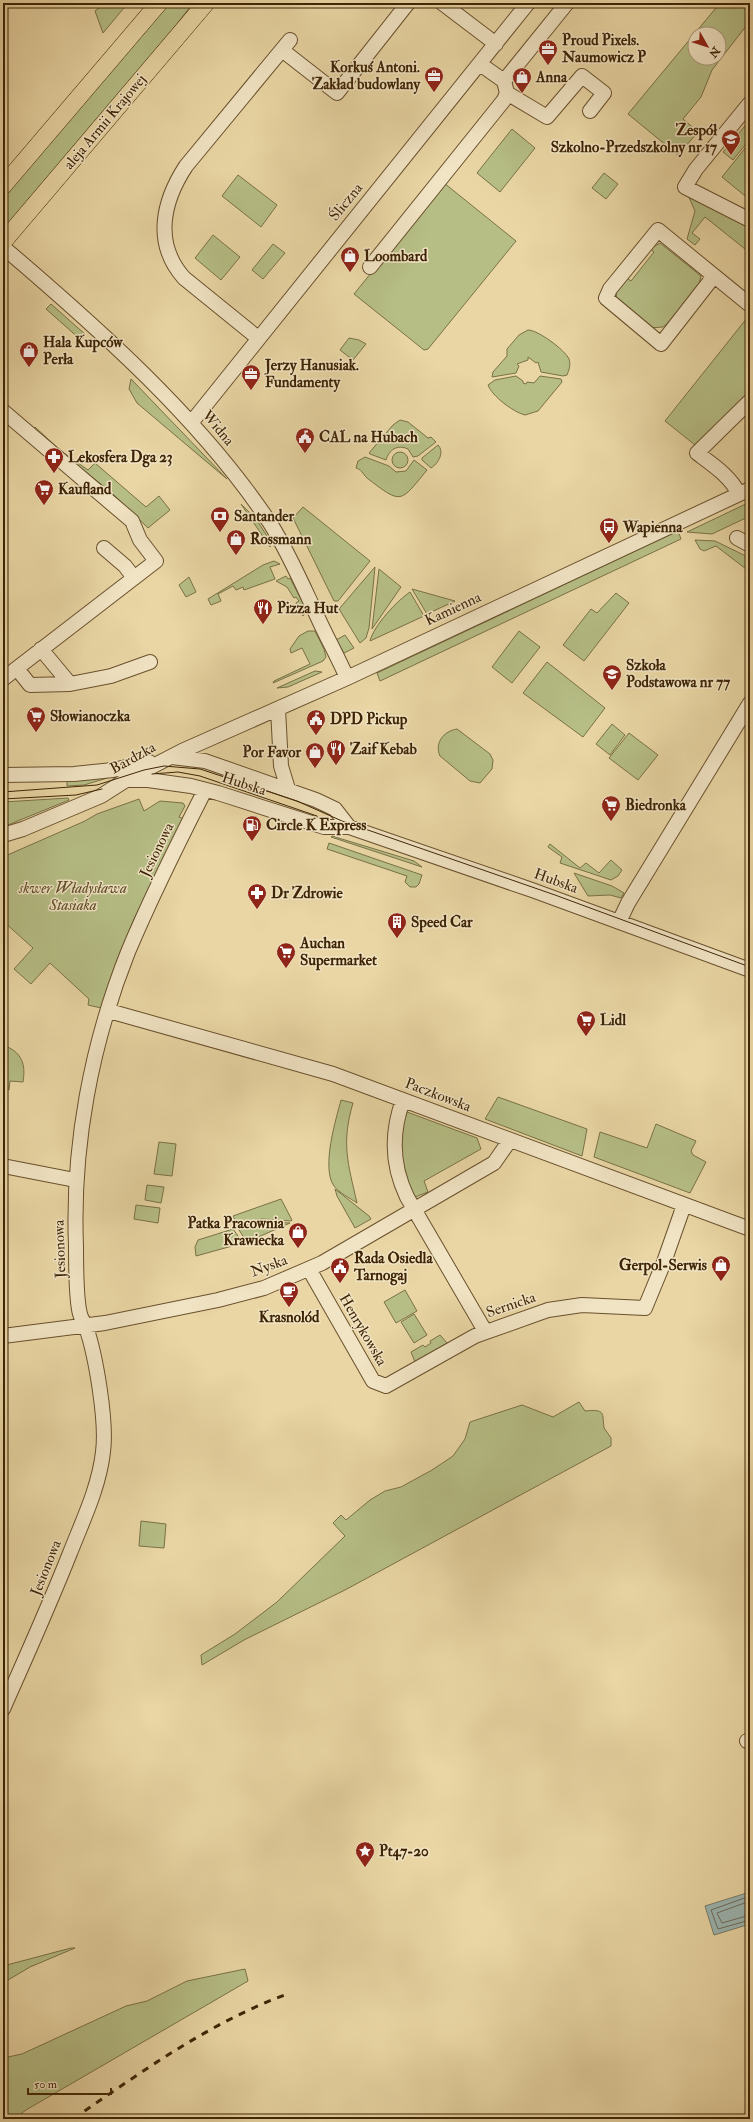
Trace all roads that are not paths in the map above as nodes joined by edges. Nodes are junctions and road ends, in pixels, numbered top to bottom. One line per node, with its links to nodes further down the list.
1 (159, 3): 12 (main road)
2 (206, 3): 14 (main road, aleja Armii Krajowej)
3 (408, 3): 19 (street)
4 (442, 3): 7 (street)
5 (528, 3): 7 (street, Śliczna)
6 (567, 3): 9 (street)
7 (496, 44): 8 (street, Śliczna)
8 (480, 64): 9 (street); 19 (street, Śliczna)
9 (505, 87): 11 (street); 16 (street)
10 (750, 103): 13 (street)
11 (590, 111)
12 (3, 186)
13 (750, 220)
14 (3, 242)
15 (3, 247): 22 (street, Widna)
16 (370, 267)
17 (714, 276): 17 (street); 18 (street)
18 (750, 305)
19 (258, 338): 22 (street, Śliczna)
20 (750, 401): 23 (street)
21 (3, 411): 27 (street)
22 (191, 423): 32 (street, Widna)
23 (745, 491): 32 (street, Kamienna)
24 (737, 538): 25 (street)
25 (750, 545)
26 (104, 548): 27 (street)
27 (134, 578): 28 (street)
28 (47, 644): 31 (street); 33 (street)
29 (150, 662): 33 (street)
30 (22, 674): 33 (street)
31 (3, 678)
32 (347, 678): 35 (street, Kamienna)
33 (70, 684)
34 (750, 703): 43 (street)
35 (278, 709): 36 (street, Kamienna); 39 (street)
36 (169, 757): 37 (street, Bardzka); 38 (street, Bardzka); 39 (street, Hubska)
37 (3, 774)
38 (126, 780): 40 (street, Hubska); 42 (street, Bardzka)
39 (288, 789): 41 (street, Hubska)
40 (205, 790): 41 (street, Hubska); 45 (street, Jesionowa)
41 (349, 827): 43 (street, Hubska)
42 (5, 836)
43 (619, 922): 44 (street, Hubska)
44 (750, 970)
45 (109, 1011): 46 (street, Paczkowska); 49 (street, Jesionowa)
46 (403, 1100): 47 (street, Paczkowska); 51 (street, Sernicka)
47 (510, 1140): 50 (street, Paczkowska); 51 (street, Nyska)
48 (3, 1166): 49 (street)
49 (75, 1180): 54 (street, Jesionowa)
50 (684, 1205): 52 (street, Paczkowska); 55 (street, Sernicka)
51 (414, 1209): 53 (street, Nyska); 55 (street, Sernicka)
52 (750, 1229)
53 (309, 1269): 54 (street, Nyska); 55 (street, Henrykowska)
54 (86, 1325): 56 (street, Nyska); 57 (street, Jesionowa)
55 (485, 1332)
56 (3, 1336)
57 (3, 1709)

